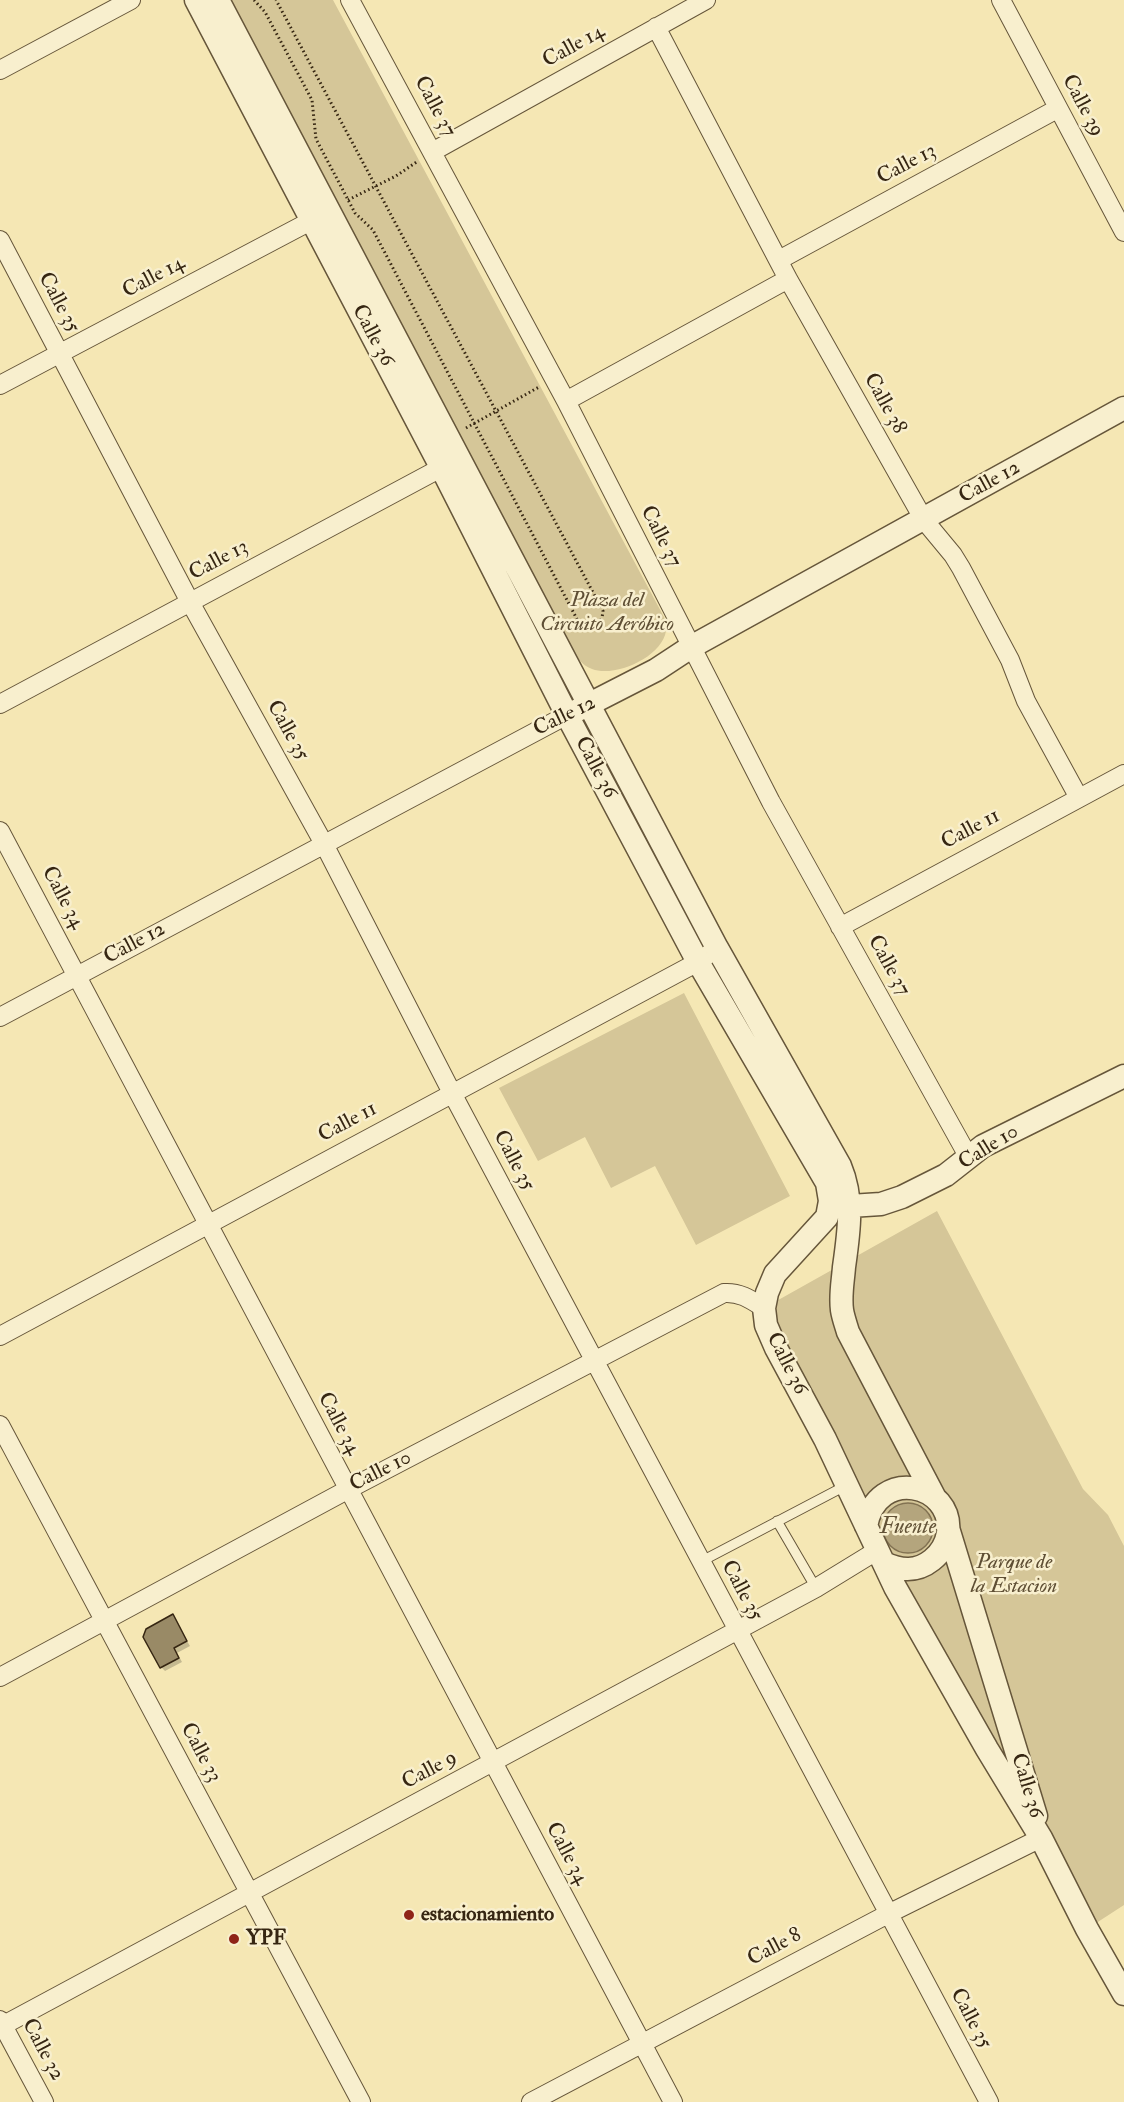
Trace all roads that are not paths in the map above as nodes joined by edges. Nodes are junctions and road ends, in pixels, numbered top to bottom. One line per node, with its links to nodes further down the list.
1 (131, 0): 8 (street)
2 (196, 0): 11 (street, Calle 36)
3 (218, 0): 11 (street, Calle 36)
4 (350, 0): 10 (street, Calle 37)
5 (706, 0): 7 (street, Calle 14)
6 (1001, 0): 9 (street, Calle 39)
7 (656, 27): 10 (street, Calle 14); 14 (street, Calle 38)
8 (0, 70)
9 (1057, 109): 12 (street, Calle 39); 14 (street, Calle 13)
10 (432, 152): 18 (street, Calle 37)
11 (320, 215): 16 (street, Calle 14); 20 (street, Calle 36); 20 (street, Calle 36)
12 (1124, 232)
13 (0, 240): 16 (street, Calle 35)
14 (778, 260): 15 (street, Calle 38)
15 (788, 279): 18 (street); 21 (street, Calle 38)
16 (60, 354): 17 (street, Calle 14); 22 (street, Calle 35)
17 (0, 385)
18 (566, 402): 23 (street, Calle 37)
19 (1124, 408): 21 (street, Calle 12)
20 (450, 463): 22 (street, Calle 13); 25 (street, Calle 36); 26 (street, Calle 36)
21 (924, 520): 23 (street, Calle 12); 28 (street, Calle 38)
22 (190, 602): 24 (street, Calle 13); 30 (street, Calle 35)
23 (691, 647): 25 (street, Calle 12); 31 (street, Calle 37)
24 (0, 704)
25 (588, 706): 26 (street, Calle 12); 32 (street, Calle 36)
26 (567, 715): 30 (street, Calle 12); 33 (street, Calle 36)
27 (1124, 774): 28 (street, Calle 11)
28 (1078, 798): 31 (street, Calle 11)
29 (0, 831): 34 (street, Calle 34)
30 (324, 844): 34 (street, Calle 12); 37 (street, Calle 35)
31 (840, 927): 38 (street, Calle 37)
32 (717, 948): 33 (street, Calle 11); 39 (street, Calle 36)
33 (698, 962): 37 (street, Calle 11); 41 (street, Calle 36)
34 (78, 975): 35 (street, Calle 12); 40 (street, Calle 34)
35 (0, 1017)
36 (1124, 1076): 38 (street, Calle 10)
37 (452, 1093): 40 (street, Calle 11); 43 (street, Calle 35)
38 (968, 1156): 39 (street, Calle 10)
39 (850, 1206): 47 (street, Calle 36)
40 (207, 1224): 42 (street, Calle 11); 46 (street, Calle 34)
41 (764, 1308): 43 (street, Calle 10); 45 (street, Calle 36)
42 (0, 1336)
43 (594, 1362): 46 (street, Calle 10); 52 (street, Calle 35)
44 (0, 1425): 54 (street, Calle 33)
45 (847, 1485): 48 (lane); 49 (street, Calle 36)
46 (347, 1490): 54 (street, Calle 10); 57 (street, Calle 34)
47 (935, 1498): 49 (street); 50 (street)
48 (777, 1521): 52 (lane); 53 (lane)
49 (866, 1526): 51 (street)
50 (948, 1528): 51 (street); 58 (street, Calle 36)
51 (881, 1556): 53 (street, Calle 9); 58 (street, Calle 36)
52 (700, 1562): 55 (street, Calle 35)
53 (816, 1588): 55 (street, Calle 9)
54 (104, 1621): 56 (street, Calle 10); 59 (street, Calle 33)
55 (737, 1631): 57 (street, Calle 9); 60 (street, Calle 35)
56 (0, 1677)
57 (492, 1763): 59 (street, Calle 9); 63 (street, Calle 34)
58 (1041, 1838): 60 (street, Calle 8); 61 (street, Calle 36)
59 (249, 1892): 62 (street, Calle 9); 65 (street, Calle 33)
60 (888, 1914): 63 (street, Calle 8); 68 (street, Calle 35)
61 (1124, 1994)
62 (1, 2024): 64 (street, Calle 32)
63 (641, 2044): 66 (street, Calle 8); 67 (street, Calle 34)
64 (44, 2102)
65 (361, 2102)
66 (531, 2102)
67 (673, 2102)
68 (989, 2102)

